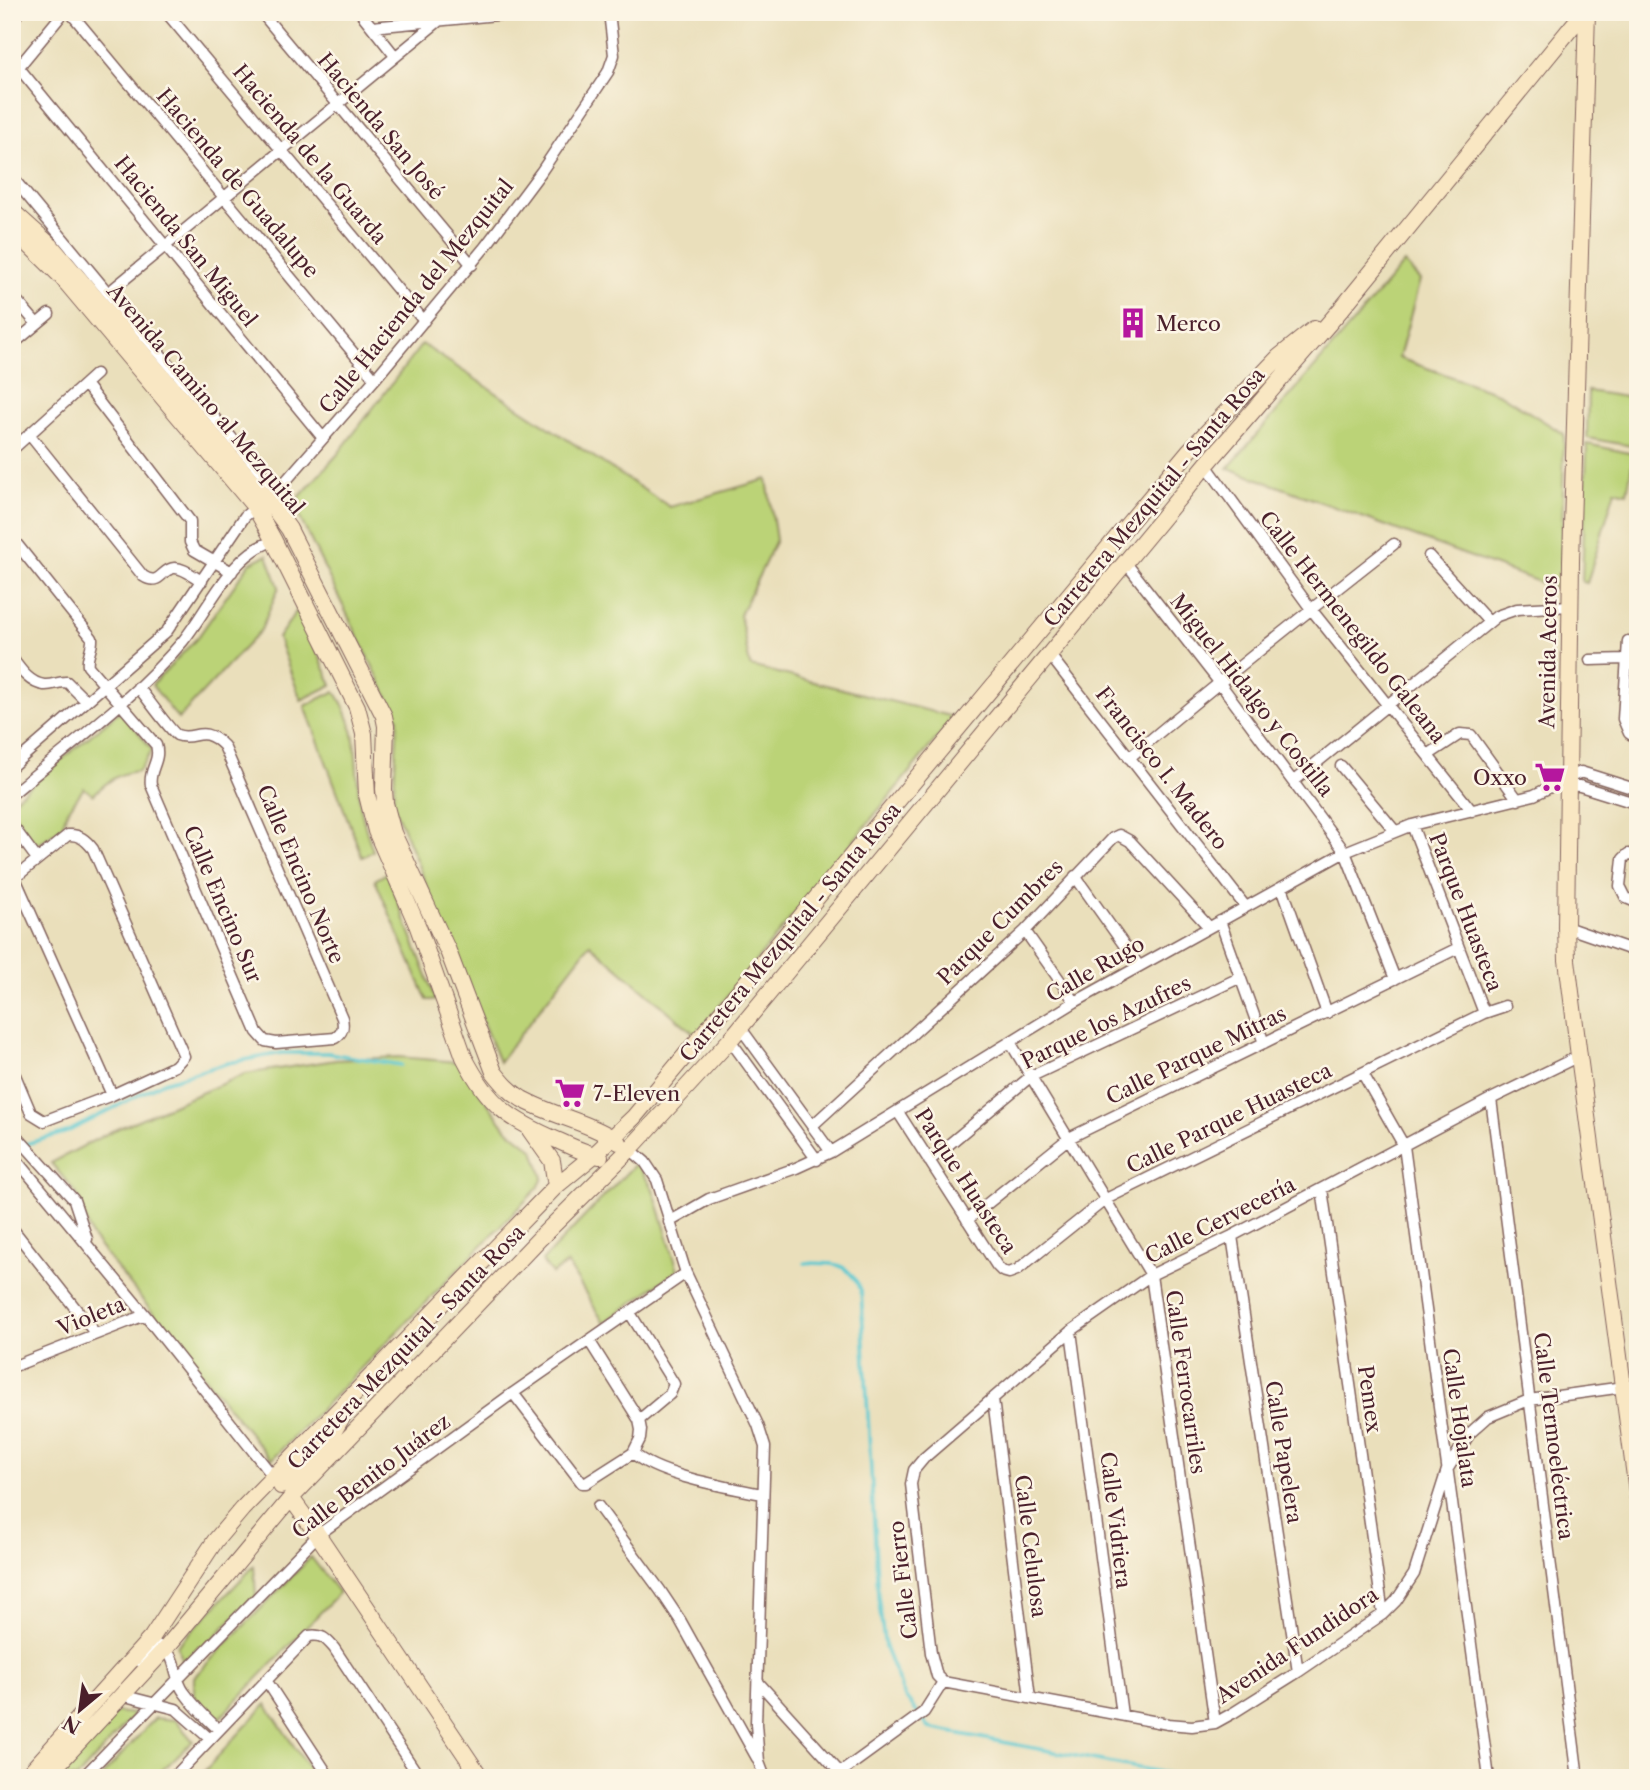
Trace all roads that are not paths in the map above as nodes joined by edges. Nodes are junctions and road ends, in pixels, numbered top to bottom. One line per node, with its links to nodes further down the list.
1 (19, 12): 10 (street)
2 (65, 12): 14 (street)
3 (70, 12): 18 (street, Hacienda de Guadalupe)
4 (166, 12): 16 (street, Hacienda de la Guarda)
5 (261, 12): 15 (street, Hacienda San José)
6 (360, 12): 12 (street)
7 (527, 12): 11 (street)
8 (608, 12): 24 (street, Calle Hacienda del Mezquital)
9 (1585, 12): 27 (main road, Carretera Mezquital - Santa Rosa); 48 (main road, Avenida Aceros)
10 (12, 20)
11 (440, 20): 12 (street); 13 (street)
12 (372, 27): 13 (street)
13 (395, 56): 15 (street)
14 (15, 71): 23 (street, Hacienda San Miguel)
15 (338, 104): 16 (street); 24 (street, Hacienda San José)
16 (281, 151): 18 (street); 29 (street, Hacienda de la Guarda)
17 (12, 177): 25 (street)
18 (226, 198): 23 (street); 33 (street, Hacienda de Guadalupe)
19 (12, 199): 22 (main road)
20 (12, 211): 22 (main road, Avenida Camino al Mezquital)
21 (12, 228): 39 (main road, Avenida Camino al Mezquital)
22 (51, 246): 39 (main road, Avenida Camino al Mezquital)
23 (166, 247): 25 (street); 36 (street, Hacienda San Miguel)
24 (472, 265): 29 (street, Calle Hacienda del Mezquital)
25 (108, 293): 39 (street)
26 (12, 295): 30 (street)
27 (1343, 307): 38 (main road, Carretera Mezquital - Santa Rosa); 116 (main road, Carretera Mezquital - Santa Rosa)
28 (49, 314): 30 (street)
29 (424, 321): 33 (street, Calle Hacienda del Mezquital)
30 (37, 324): 31 (street)
31 (12, 345)
32 (96, 374): 34 (street)
33 (375, 379): 36 (street, Calle Hacienda del Mezquital)
34 (85, 384): 35 (street); 44 (street)
35 (29, 434): 37 (street); 47 (street)
36 (323, 439): 39 (street, Calle Hacienda del Mezquital)
37 (13, 449)
38 (1206, 466): 45 (main road, Carretera Mezquital - Santa Rosa); 49 (street, Calle Hermenegildo Galeana)
39 (266, 499): 41 (main road, Avenida Camino al Mezquital); 44 (street, Calle Hacienda del Mezquital); 116 (main road, Avenida Camino al Mezquital)
40 (12, 538): 57 (street)
41 (274, 541): 46 (street); 114 (main road, Avenida Camino al Mezquital)
42 (1394, 544): 49 (street)
43 (1429, 555): 50 (street)
44 (215, 561): 46 (street); 47 (street, Calle Hacienda del Mezquital)
45 (1126, 563): 52 (main road, Carretera Mezquital - Santa Rosa); 56 (street, Miguel Hidalgo y Costilla)
46 (232, 572): 58 (street)
47 (202, 581): 57 (street, Calle Hacienda del Mezquital)
48 (1570, 606): 50 (street); 68 (main road, Avenida Aceros)
49 (1311, 609): 56 (street); 61 (street, Calle Hermenegildo Galeana)
50 (1489, 622): 61 (street)
51 (1628, 641): 55 (street)
52 (1049, 654): 64 (street, Francisco I. Madero); 99 (main road, Carretera Mezquital - Santa Rosa)
53 (12, 659): 59 (street)
54 (1590, 660): 55 (street)
55 (1632, 661): 62 (street)
56 (1219, 681): 64 (street); 67 (street, Miguel Hidalgo y Costilla)
57 (106, 685): 59 (street, Calle Hacienda del Mezquital); 60 (street)
58 (138, 687): 60 (street); 100 (street, Calle Encino Norte)
59 (86, 701): 65 (street, Calle Hacienda del Mezquital)
60 (121, 702): 70 (street); 100 (street, Calle Encino Sur)
61 (1388, 705): 63 (street, Calle Hermenegildo Galeana); 67 (street)
62 (1638, 738)
63 (1427, 755): 71 (street); 73 (street, Calle Hermenegildo Galeana)
64 (1129, 758): 85 (street, Francisco I. Madero)
65 (12, 766)
66 (1341, 766): 76 (street)
67 (1294, 781): 77 (street, Miguel Hidalgo y Costilla)
68 (1563, 783): 69 (street, Calle Rugo); 71 (street, Calle Rugo); 72 (street); 87 (main road, Avenida Aceros)
69 (1638, 789)
70 (12, 794)
71 (1518, 800): 73 (street, Calle Rugo)
72 (1637, 801)
73 (1472, 811): 75 (street, Calle Rugo)
74 (12, 825): 79 (street)
75 (1412, 825): 76 (street, Calle Rugo); 90 (street, Parque Huasteca)
76 (1395, 831): 77 (street, Calle Rugo)
77 (1345, 852): 83 (street, Calle Rugo); 94 (street, Miguel Hidalgo y Costilla)
78 (1638, 855): 84 (street)
79 (37, 859): 82 (street); 110 (street)
80 (12, 862): 82 (street)
81 (1075, 876): 88 (street, Parque Cumbres); 89 (street, Parque Cumbres); 92 (street)
82 (16, 877): 110 (street)
83 (1282, 887): 85 (street, Calle Rugo); 97 (street)
84 (1638, 903)
85 (1245, 906): 86 (street, Calle Rugo)
86 (1220, 921): 88 (street, Calle Rugo); 93 (street)
87 (1566, 927): 91 (street); 104 (main road, Avenida Aceros)
88 (1209, 928): 92 (street, Calle Rugo)
89 (1025, 931): 95 (street); 113 (street, Parque Cumbres)
90 (1458, 948): 94 (street, Calle Parque Mitras); 98 (street, Parque Huasteca)
91 (1638, 952)
92 (1139, 966): 95 (street, Calle Rugo)
93 (1239, 978): 103 (street); 109 (street, Parque los Azufres)
94 (1395, 979): 97 (street, Calle Parque Mitras)
95 (1074, 1002): 102 (street, Calle Rugo)
96 (1505, 1006): 98 (street, Calle Parque Huasteca)
97 (1327, 1013): 103 (street, Calle Parque Mitras)
98 (1484, 1013): 107 (street, Calle Parque Huasteca)
99 (740, 1027): 101 (main road, Carretera Mezquital - Santa Rosa); 105 (street)
100 (262, 1038)
101 (730, 1040): 108 (street); 120 (main road, Carretera Mezquital - Santa Rosa)
102 (1010, 1042): 109 (street, Calle Ferrocarriles); 112 (street, Calle Rugo)
103 (1264, 1043): 117 (street, Calle Parque Mitras)
104 (1579, 1056): 111 (street, Calle Cervecería); 142 (main road, Avenida Aceros)
105 (769, 1067): 108 (street); 113 (street)
106 (12, 1068): 110 (street)
107 (1363, 1074): 118 (street, Calle Hojalata); 127 (street, Calle Parque Huasteca)
108 (757, 1077): 123 (street)
109 (1030, 1077): 117 (street, Calle Ferrocarriles); 124 (street, Parque los Azufres)
110 (112, 1095)
111 (1491, 1100): 118 (street, Calle Cervecería); 145 (street, Calle Termoeléctrica)
112 (898, 1112): 119 (street, Calle Rugo); 124 (street, Parque Huasteca)
113 (813, 1125): 119 (street)
114 (528, 1128): 121 (main road, Avenida Camino al Mezquital); 125 (main road)
115 (14, 1133): 132 (street)
116 (613, 1138): 120 (main road, Avenida Camino al Mezquital); 121 (main road, Carretera Mezquital - Santa Rosa)
117 (1069, 1138): 127 (street, Calle Ferrocarriles); 128 (street, Calle Parque Mitras)
118 (1404, 1146): 126 (street, Calle Cervecería); 148 (street, Calle Hojalata)
119 (831, 1152): 123 (street, Calle Rugo)
120 (626, 1153): 121 (main road, Avenida Camino al Mezquital); 129 (street); 150 (main road, Carretera Mezquital - Santa Rosa)
121 (594, 1155): 125 (main road, Carretera Mezquital - Santa Rosa)
122 (15, 1157): 132 (street)
123 (817, 1160): 129 (street, Calle Rugo)
124 (929, 1161): 128 (street, Parque Huasteca)
125 (556, 1186): 150 (main road, Carretera Mezquital - Santa Rosa)
126 (1322, 1189): 131 (street, Calle Cervecería); 155 (street, Pemex)
127 (1106, 1199): 133 (street, Calle Parque Huasteca); 135 (street, Calle Ferrocarriles)
128 (967, 1220): 133 (street, Parque Huasteca)
129 (668, 1222): 134 (street)
130 (12, 1228): 139 (street)
131 (1232, 1236): 135 (street, Calle Cervecería); 157 (street, Calle Papelera)
132 (90, 1248): 137 (street)
133 (1002, 1271)
134 (687, 1273): 136 (street, Calle Benito Juárez); 151 (street)
135 (1152, 1275): 138 (street, Calle Cervecería); 166 (street, Calle Ferrocarriles)
136 (630, 1313): 140 (street, Calle Benito Juárez); 146 (street)
137 (145, 1315): 139 (street, Violeta); 150 (street)
138 (1071, 1331): 144 (street, Calle Cervecería); 165 (street, Calle Vidriera)
139 (95, 1333): 141 (street, Violeta)
140 (590, 1342): 143 (street, Calle Benito Juárez); 146 (street)
141 (12, 1367)
142 (1630, 1386): 145 (street, Avenida Fundidora); 152 (main road, Avenida Aceros)
143 (513, 1393): 147 (street); 154 (street, Calle Benito Juárez)
144 (993, 1399): 149 (street, Calle Cervecería); 163 (street, Calle Celulosa)
145 (1530, 1400): 148 (street, Avenida Fundidora); 180 (street, Calle Termoeléctrica)
146 (639, 1420): 147 (street)
147 (633, 1453): 151 (street)
148 (1447, 1470): 155 (street, Avenida Fundidora); 179 (street, Calle Hojalata)
149 (914, 1471): 160 (street, Calle Fierro)
150 (281, 1487): 154 (main road); 156 (main road, Carretera Mezquital - Santa Rosa); 162 (main road, Carretera Mezquital - Santa Rosa)
151 (762, 1494): 161 (street)
152 (1638, 1499)
153 (598, 1506): 169 (street)
154 (318, 1535): 158 (street, Calle Benito Juárez); 177 (main road)
155 (1382, 1614): 157 (street, Avenida Fundidora)
156 (166, 1648): 158 (street); 162 (main road, Carretera Mezquital - Santa Rosa)
157 (1298, 1672): 166 (street, Avenida Fundidora)
158 (177, 1679): 164 (street, Calle Benito Juárez); 167 (street)
159 (266, 1681): 167 (street); 175 (street); 176 (street)
160 (943, 1682): 163 (street, Avenida Fundidora); 170 (street)
161 (759, 1683): 169 (street); 170 (street)
162 (114, 1691): 164 (street); 171 (main road, Carretera Mezquital - Santa Rosa); 172 (main road, Carretera Mezquital - Santa Rosa)
163 (1030, 1698): 165 (street, Avenida Fundidora)
164 (154, 1703): 168 (street); 173 (street, Calle Benito Juárez)
165 (1122, 1715): 166 (street, Avenida Fundidora)
166 (1215, 1723)
167 (219, 1730): 168 (street)
168 (210, 1740): 174 (street)
169 (759, 1762): 178 (street)
170 (843, 1776)
171 (25, 1778)
172 (45, 1778)
173 (82, 1778)
174 (173, 1778)
175 (330, 1778)
176 (420, 1778)
177 (481, 1778)
178 (765, 1778)
179 (1489, 1778)
180 (1578, 1778)

